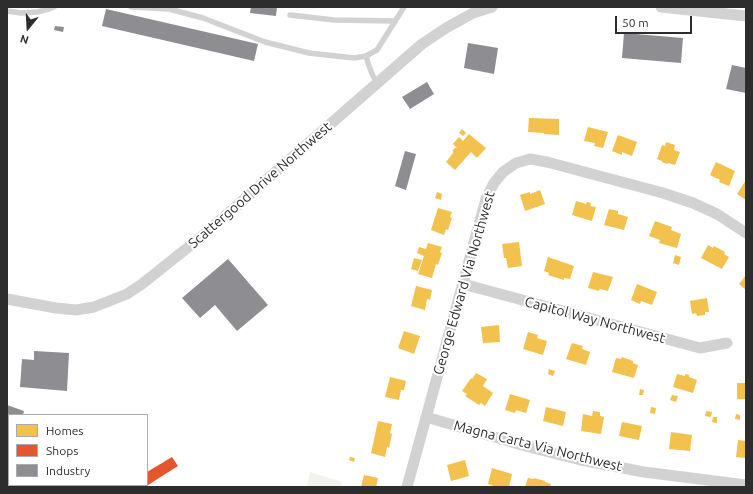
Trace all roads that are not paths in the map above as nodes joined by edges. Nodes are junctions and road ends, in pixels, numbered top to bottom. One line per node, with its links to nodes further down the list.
1 (54, 7): 6 (lane)
2 (131, 7): 10 (lane)
3 (404, 7): 9 (lane)
4 (492, 7): 11 (street, Scattergood Drive Northwest)
5 (661, 7): 8 (street)
6 (7, 11)
7 (290, 15): 9 (lane)
8 (746, 16)
9 (395, 21): 10 (lane)
10 (366, 56): 11 (lane)
11 (378, 83): 14 (street, Scattergood Drive Northwest)
12 (746, 233): 13 (street, George Edward Via Northwest)
13 (463, 284): 15 (street, Capitol Way Northwest); 16 (street, George Edward Via Northwest)
14 (7, 299)
15 (727, 343)
16 (426, 417): 17 (street, Magna Carta Via Northwest); 18 (street, George Edward Via Northwest)
17 (746, 485)
18 (407, 487)

